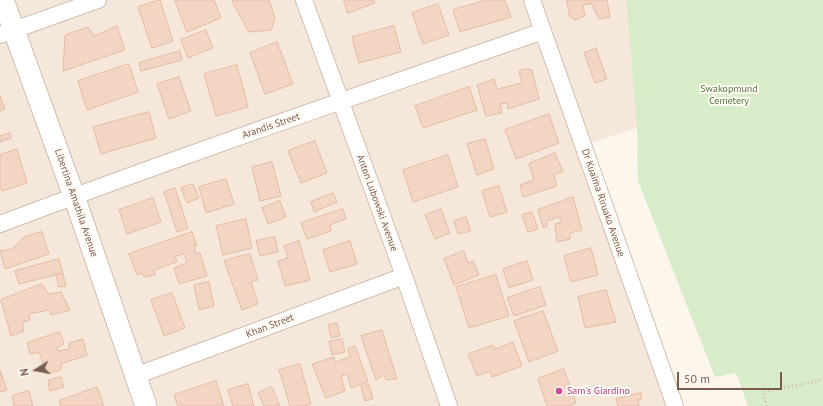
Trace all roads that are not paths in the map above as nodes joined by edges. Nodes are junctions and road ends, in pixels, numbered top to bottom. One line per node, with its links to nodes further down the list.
1 (3, 0): 6 (street, Libertina Amathila Avenue)
2 (98, 0): 6 (street)
3 (304, 0): 7 (street, Anton Lubowski Avenue)
4 (532, 0): 5 (street, Dr Kuaima Riruako Avenue)
5 (543, 31): 7 (street, Arandis Street); 14 (street, Dr Kuaima Riruako Avenue)
6 (7, 33): 8 (street, Libertina Amathila Avenue)
7 (340, 102): 8 (street, Arandis Street); 10 (street, Anton Lubowski Avenue)
8 (74, 196): 9 (street, Arandis Street); 11 (street, Libertina Amathila Avenue)
9 (0, 224)
10 (404, 276): 11 (street, Khan Street); 13 (street, Anton Lubowski Avenue)
11 (136, 376): 12 (street, Libertina Amathila Avenue)
12 (146, 406)
13 (448, 406)
14 (675, 406)

